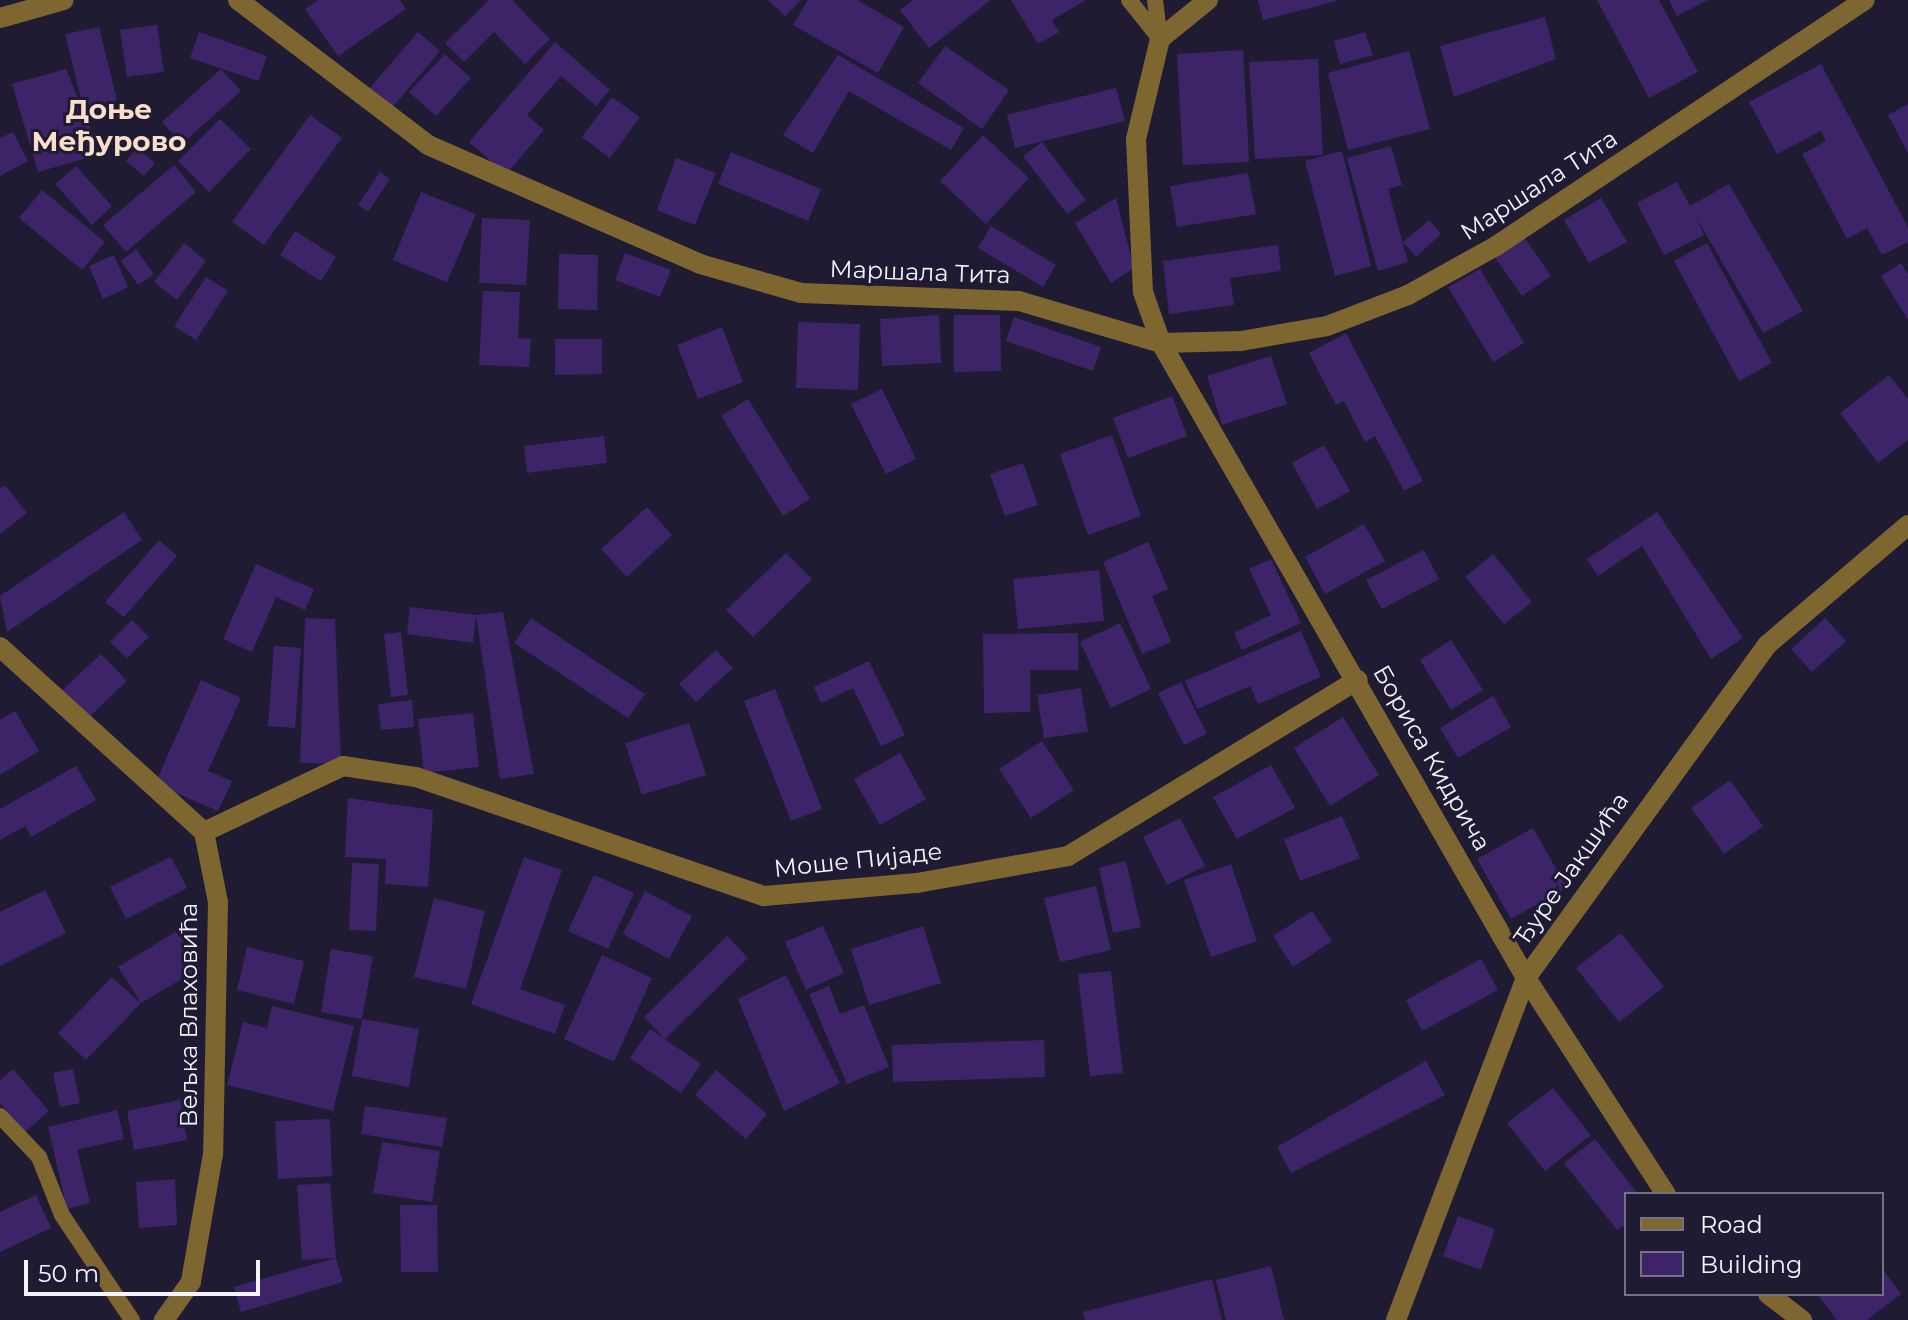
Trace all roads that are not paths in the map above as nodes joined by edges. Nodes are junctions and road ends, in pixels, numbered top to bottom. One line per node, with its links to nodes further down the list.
1 (64, 0): 7 (street)
2 (238, 0): 9 (street, Маршала Тита)
3 (1129, 0): 8 (lane)
4 (1155, 0): 8 (lane)
5 (1208, 0): 8 (street)
6 (1865, 0): 9 (street, Маршала Тита)
7 (0, 18)
8 (1160, 39): 9 (street, Бориса Кидрича)
9 (1161, 343): 12 (street, Бориса Кидрича)
10 (1908, 525): 14 (street, Ђуре Јакшића)
11 (0, 647): 13 (street)
12 (1358, 680): 13 (street, Моше Пијаде); 14 (street, Бориса Кидрича)
13 (204, 832): 19 (street, Вељка Влаховића)
14 (1526, 978): 16 (street, Бориса Кидрича); 20 (street, Ђуре Јакшића)
15 (0, 1116): 18 (lane)
16 (1665, 1192)
17 (1771, 1296): 21 (street)
18 (132, 1320)
19 (164, 1320)
20 (1396, 1320)
21 (1802, 1320)

